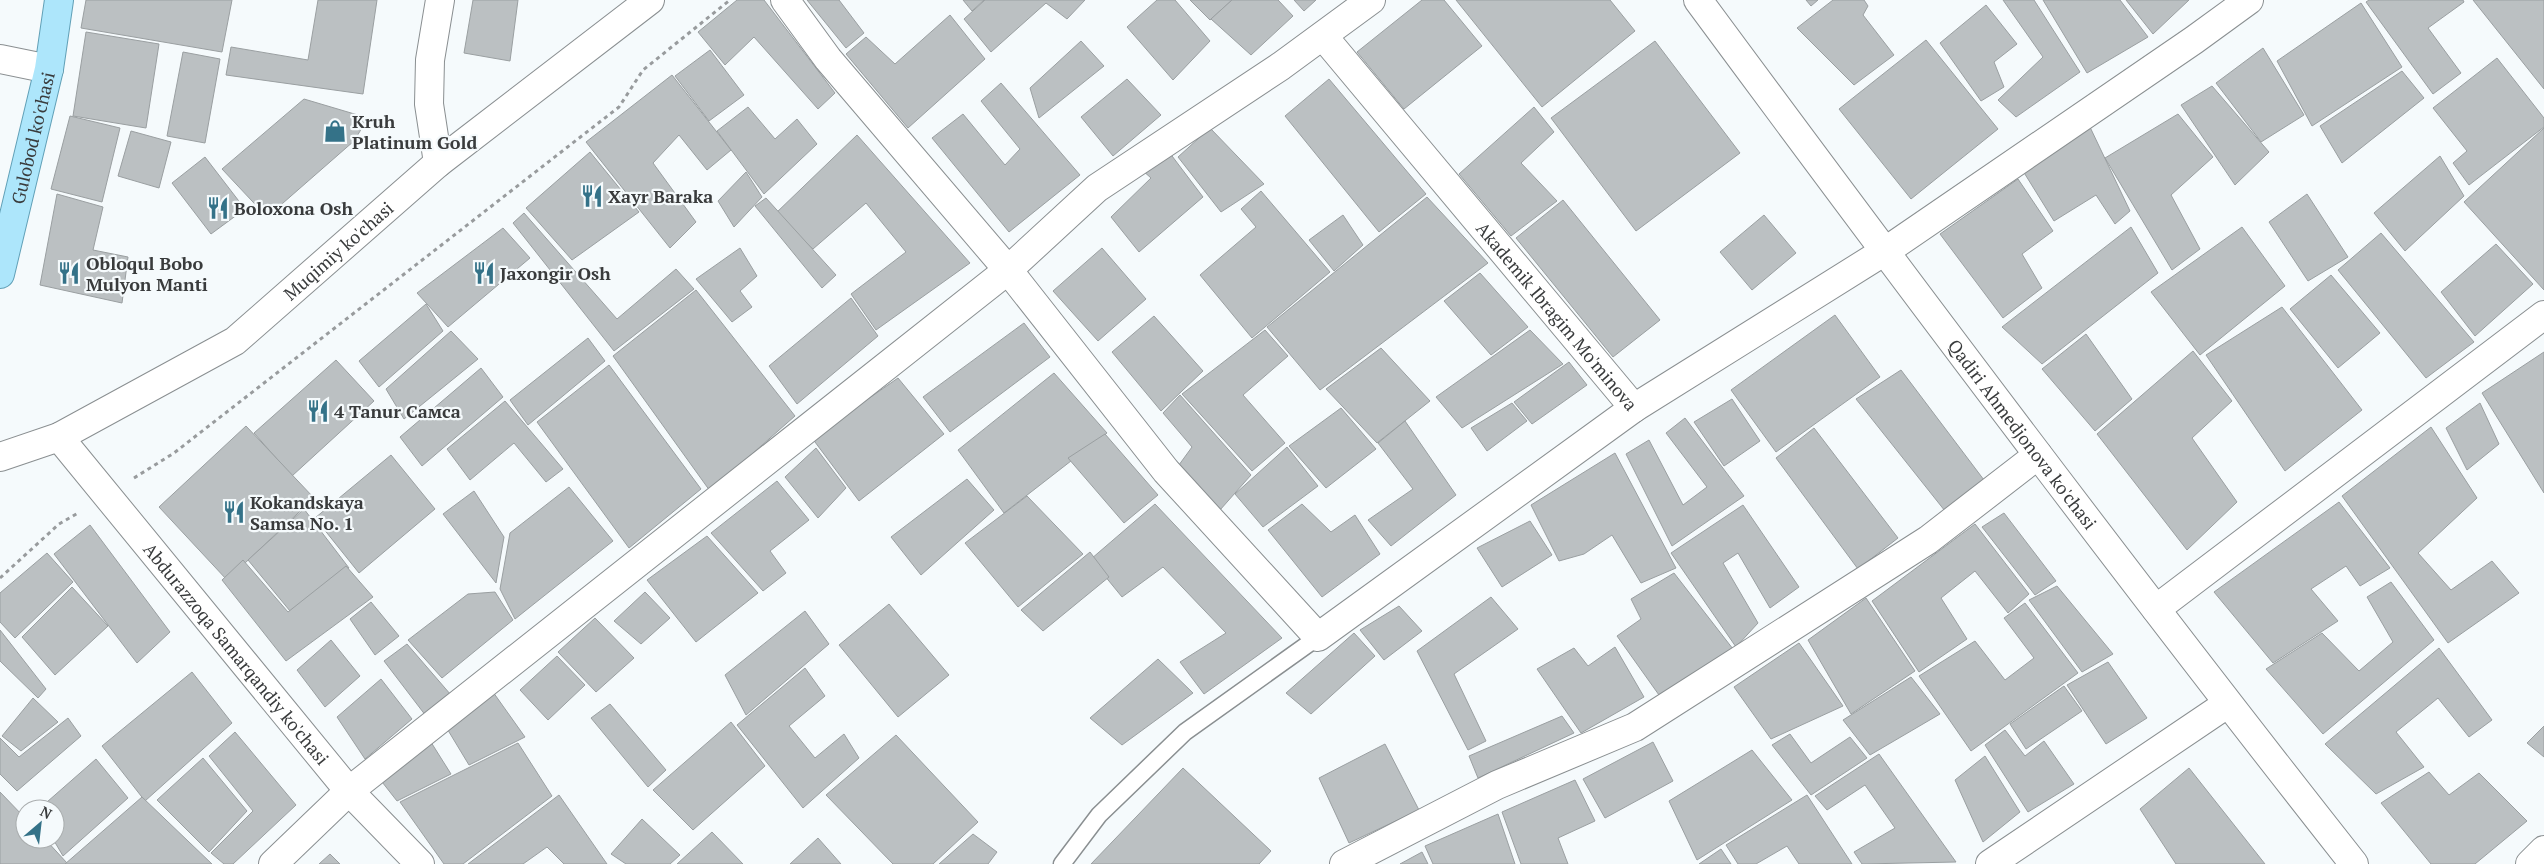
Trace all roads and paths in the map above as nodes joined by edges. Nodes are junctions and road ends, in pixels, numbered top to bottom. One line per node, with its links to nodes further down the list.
1 (60, 0): 11 (main road, Gulobod ko'chasi)
2 (440, 0): 12 (street)
3 (650, 0): 12 (street, Muqimiy ko'chasi)
4 (730, 0): 21 (path)
5 (785, 0): 14 (street)
6 (1370, 0): 9 (street)
7 (1698, 0): 13 (street, Qadiri Ahmedjonova ko'chasi)
8 (2249, 0): 13 (street, Akademik Ibragim Mo'minova)
9 (1323, 36): 14 (street); 17 (street, Akademik Ibragim Mo'minova)
10 (0, 59): 11 (street)
11 (49, 69): 15 (main road, Gulobod ko'chasi)
12 (438, 163): 18 (street, Muqimiy ko'chasi)
13 (1888, 249): 17 (street, Akademik Ibragim Mo'minova); 19 (street, Qadiri Ahmedjonova ko'chasi)
14 (1008, 270): 24 (street); 26 (street)
15 (0, 274)
16 (2544, 315): 23 (street)
17 (1634, 408): 24 (street)
18 (60, 437): 20 (street, Muqimiy ko'chasi); 21 (street, Abdurazzoqa Samarqandiy ko'chasi)
19 (2038, 455): 23 (street, Qadiri Ahmedjonova ko'chasi); 31 (street)
20 (0, 457)
21 (107, 495): 22 (path); 26 (street, Abdurazzoqa Samarqandiy ko'chasi)
22 (0, 578)
23 (2156, 609): 25 (street, Qadiri Ahmedjonova ko'chasi)
24 (1318, 637): 30 (lane)
25 (2227, 704): 32 (street); 33 (street, Qadiri Ahmedjonova ko'chasi)
26 (349, 791): 28 (street); 29 (street, Abdurazzoqa Samarqandiy ko'chasi)
27 (2544, 850): 34 (street)
28 (273, 864)
29 (420, 864)
30 (1062, 864)
31 (1344, 864)
32 (1990, 864)
33 (2354, 864)
34 (2530, 864)

